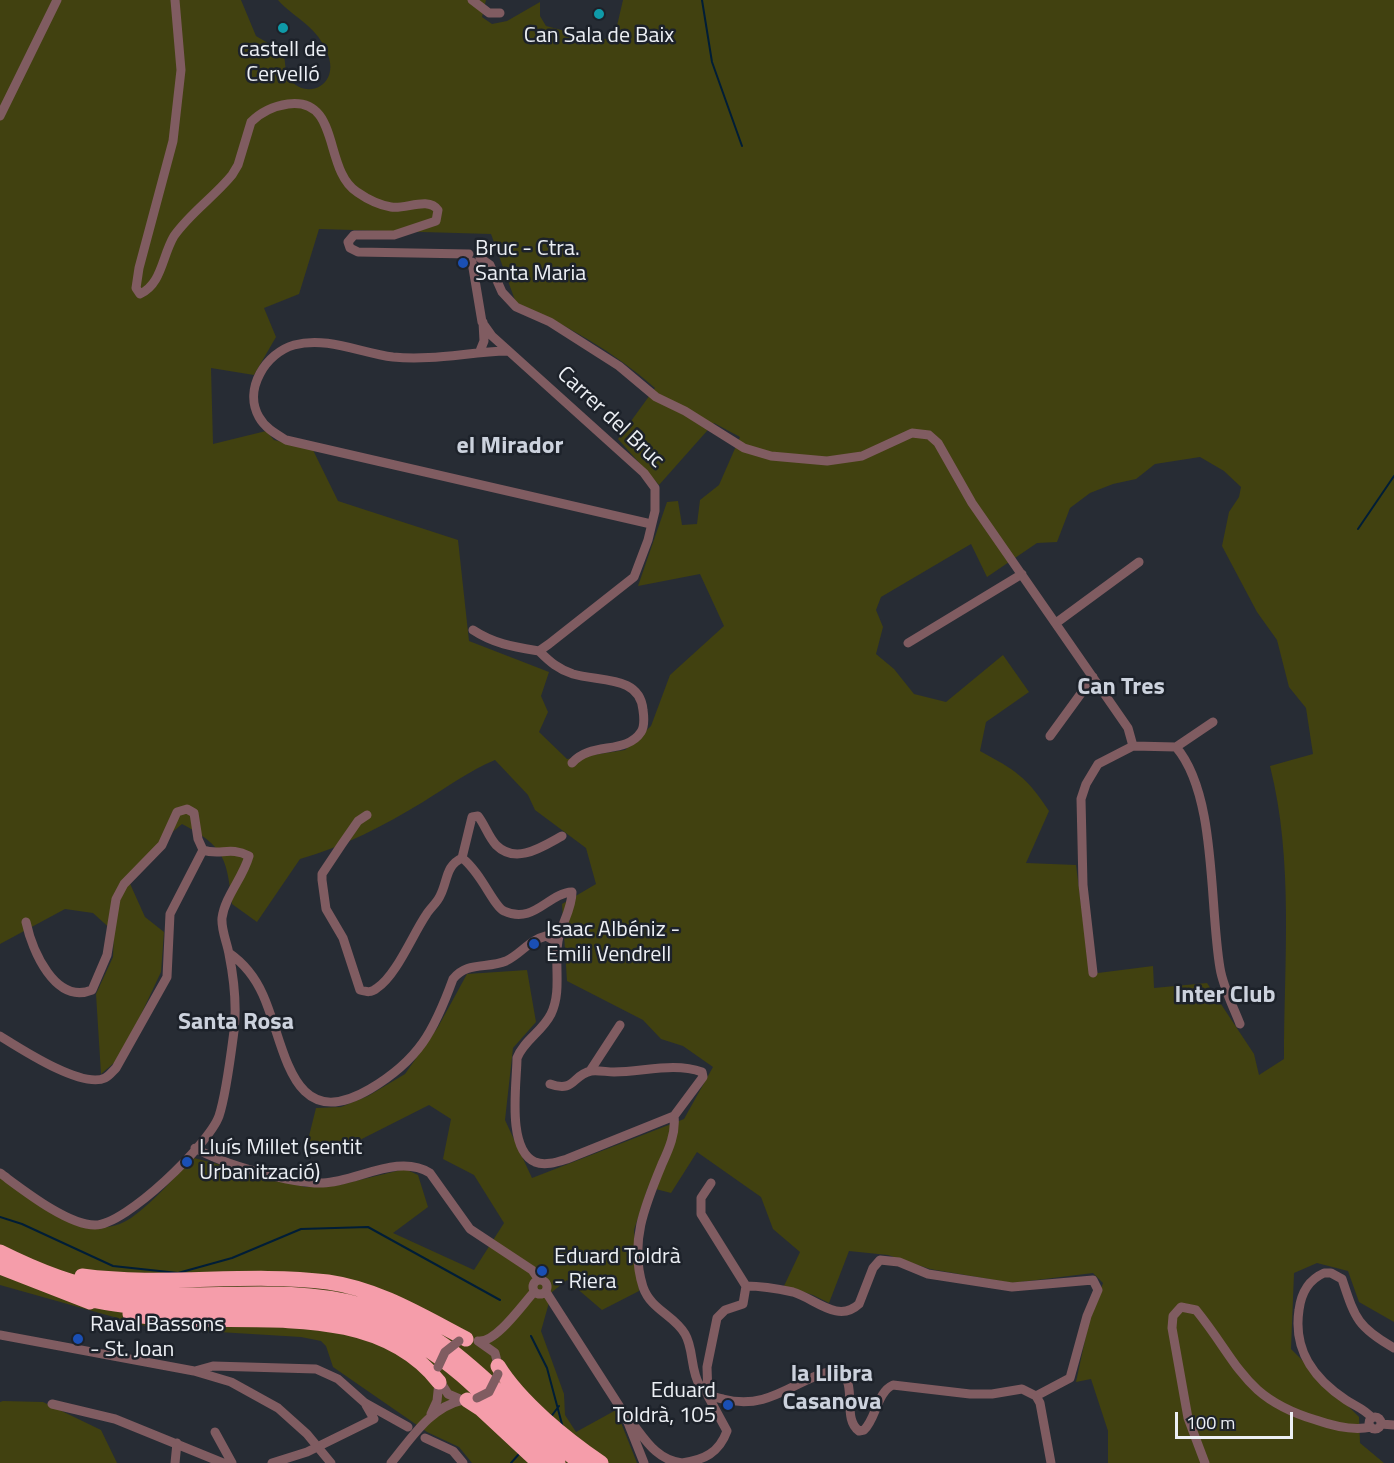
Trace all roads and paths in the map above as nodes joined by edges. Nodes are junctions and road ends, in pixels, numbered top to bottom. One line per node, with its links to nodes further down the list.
1 (57, 0): 5 (street)
2 (175, 0): 6 (street)
3 (472, 0): 4 (street)
4 (500, 13)
5 (0, 116)
6 (473, 258): 7 (street, Carrer del Bruc); 12 (street)
7 (483, 322): 8 (street); 9 (street, Carrer del Bruc)
8 (480, 351): 9 (street); 10 (street)
9 (507, 351): 10 (street, Carrer del Bruc)
10 (651, 524): 16 (street, Carrer del Bruc)
11 (1139, 562): 13 (street)
12 (1022, 574): 13 (street); 15 (street)
13 (1056, 623): 17 (street)
14 (473, 630): 16 (street)
15 (908, 643)
16 (539, 651): 22 (street)
17 (1093, 677): 19 (street); 20 (street)
18 (1213, 722): 21 (street)
19 (1050, 736)
20 (1133, 746): 21 (street); 30 (street)
21 (1176, 747): 31 (street)
22 (572, 763)
23 (366, 815): 26 (street)
24 (562, 836): 26 (street)
25 (203, 850): 27 (street); 29 (street); 33 (street)
26 (462, 858): 28 (street)
27 (26, 922)
28 (557, 942): 29 (street); 36 (street)
29 (229, 953): 37 (street)
30 (1092, 973)
31 (1240, 1024)
32 (620, 1025): 34 (street)
33 (0, 1036)
34 (590, 1071): 35 (street); 36 (street)
35 (550, 1084)
36 (674, 1116): 56 (street)
37 (195, 1148): 38 (street); 43 (street)
38 (0, 1173)
39 (711, 1183): 44 (street)
40 (0, 1252): 42 (highway)
41 (0, 1267): 47 (highway)
42 (41, 1272): 50 (highway); 77 (highway)
43 (539, 1280): 45 (street); 46 (street)
44 (746, 1286): 55 (street); 56 (street)
45 (534, 1292): 46 (street); 48 (street)
46 (546, 1292): 60 (street)
47 (82, 1298): 54 (highway); 76 (highway)
48 (501, 1330): 50 (street); 52 (street)
49 (0, 1335): 53 (street)
50 (468, 1340): 52 (street); 54 (street, bridge)
51 (1394, 1348): 62 (street)
52 (497, 1364): 57 (street, bridge); 78 (highway)
53 (194, 1371): 58 (street); 68 (street)
54 (439, 1374): 57 (street); 61 (street)
55 (1036, 1395): 56 (street); 81 (street)
56 (708, 1396): 80 (street)
57 (469, 1400): 61 (street); 75 (highway)
58 (365, 1403): 64 (street); 68 (street)
59 (52, 1404): 67 (street)
60 (625, 1414): 79 (street); 80 (street)
61 (429, 1418): 73 (street)
62 (1371, 1423): 63 (street); 82 (street)
63 (1394, 1425)
64 (408, 1427)
65 (215, 1432): 71 (street)
66 (425, 1438): 74 (street)
67 (177, 1443): 69 (street); 70 (street)
68 (325, 1457): 72 (street)
69 (175, 1463)
70 (223, 1463)
71 (232, 1463)
72 (272, 1463)
73 (391, 1463)
74 (463, 1463)
75 (539, 1463)
76 (558, 1463)
77 (581, 1463)
78 (601, 1463)
79 (644, 1463)
80 (682, 1463)
81 (1051, 1463)
82 (1204, 1463)

